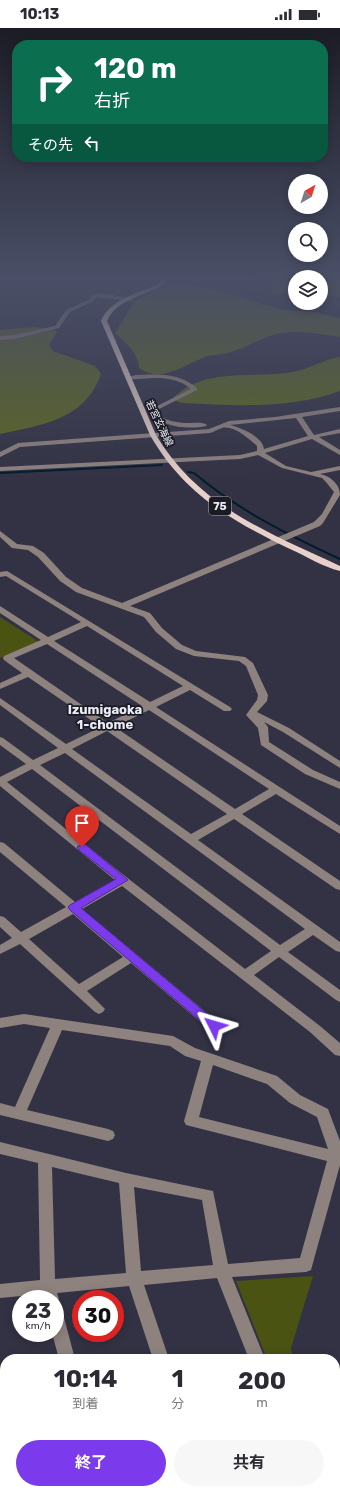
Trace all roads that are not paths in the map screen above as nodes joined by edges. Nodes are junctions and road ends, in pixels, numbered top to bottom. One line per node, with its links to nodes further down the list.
1 (114, 345): 2 (main road, 若宮玄海線 / 75)
2 (128, 378): 5 (street); 7 (main road, 若宮玄海線 / 75)
3 (340, 409): 4 (street)
4 (298, 416): 5 (street); 8 (street)
5 (222, 425): 7 (street); 10 (street)
6 (340, 431): 8 (street)
7 (153, 435): 11 (street); 12 (main road, 若宮玄海線 / 75)
8 (311, 436): 9 (street); 10 (street)
9 (340, 453)
10 (261, 454): 12 (street); 15 (street)
11 (0, 455)
12 (169, 461): 14 (street); 18 (main road, 若宮玄海線 / 75)
13 (340, 468): 15 (street)
14 (0, 469)
15 (314, 473): 16 (street)
16 (339, 492): 18 (street)
17 (0, 533): 21 (street)
18 (279, 540): 19 (main road, 若宮玄海線 / 75); 21 (street)
19 (340, 569)
20 (0, 576): 23 (street)
21 (124, 605): 31 (street)
22 (0, 609): 24 (street)
23 (87, 623): 24 (street); 27 (street)
24 (48, 640): 25 (street); 29 (street)
25 (29, 673): 26 (street); 32 (street)
26 (0, 686)
27 (190, 686): 29 (street); 30 (street)
28 (0, 701): 34 (street)
29 (150, 706): 32 (street); 39 (street)
30 (227, 709)
31 (252, 712): 36 (street); 38 (street)
32 (108, 727): 34 (street); 40 (street)
33 (0, 740): 35 (street)
34 (65, 749): 35 (street); 42 (street)
35 (33, 765): 37 (street); 52 (street)
36 (340, 765)
37 (0, 781): 44 (street)
38 (340, 786)
39 (276, 788): 40 (street); 41 (street)
40 (234, 814): 42 (street); 45 (street)
41 (340, 831)
42 (191, 839): 48 (street)
43 (0, 846): 46 (street)
44 (123, 880): 46 (street); 54 (street)
45 (340, 886)
46 (74, 907): 49 (street); 53 (street)
47 (0, 920): 49 (street)
48 (313, 929): 50 (street); 52 (street)
49 (20, 938): 51 (street); 55 (street)
50 (340, 948)
51 (0, 950)
52 (280, 951): 54 (street); 56 (street)
53 (132, 957): 55 (street); 60 (street)
54 (246, 974): 61 (street)
55 (78, 990): 57 (street)
56 (340, 997)
57 (99, 1009)
58 (0, 1023): 59 (street)
59 (59, 1023): 62 (street); 64 (street)
60 (214, 1026)
61 (340, 1051)
62 (208, 1059): 67 (street); 67 (street)
63 (0, 1109): 64 (street)
64 (19, 1113): 65 (street)
65 (108, 1135)
66 (0, 1148): 68 (street)
67 (335, 1157): 70 (street)
68 (45, 1159): 69 (street); 72 (street)
69 (126, 1179): 70 (street); 71 (street)
70 (222, 1271): 71 (street); 79 (street)
71 (134, 1278): 73 (street); 78 (street)
72 (49, 1290)
73 (64, 1290)
74 (0, 1291): 75 (street)
75 (12, 1291)
76 (62, 1342): 77 (street)
77 (66, 1354)
78 (159, 1354)
79 (255, 1354)

